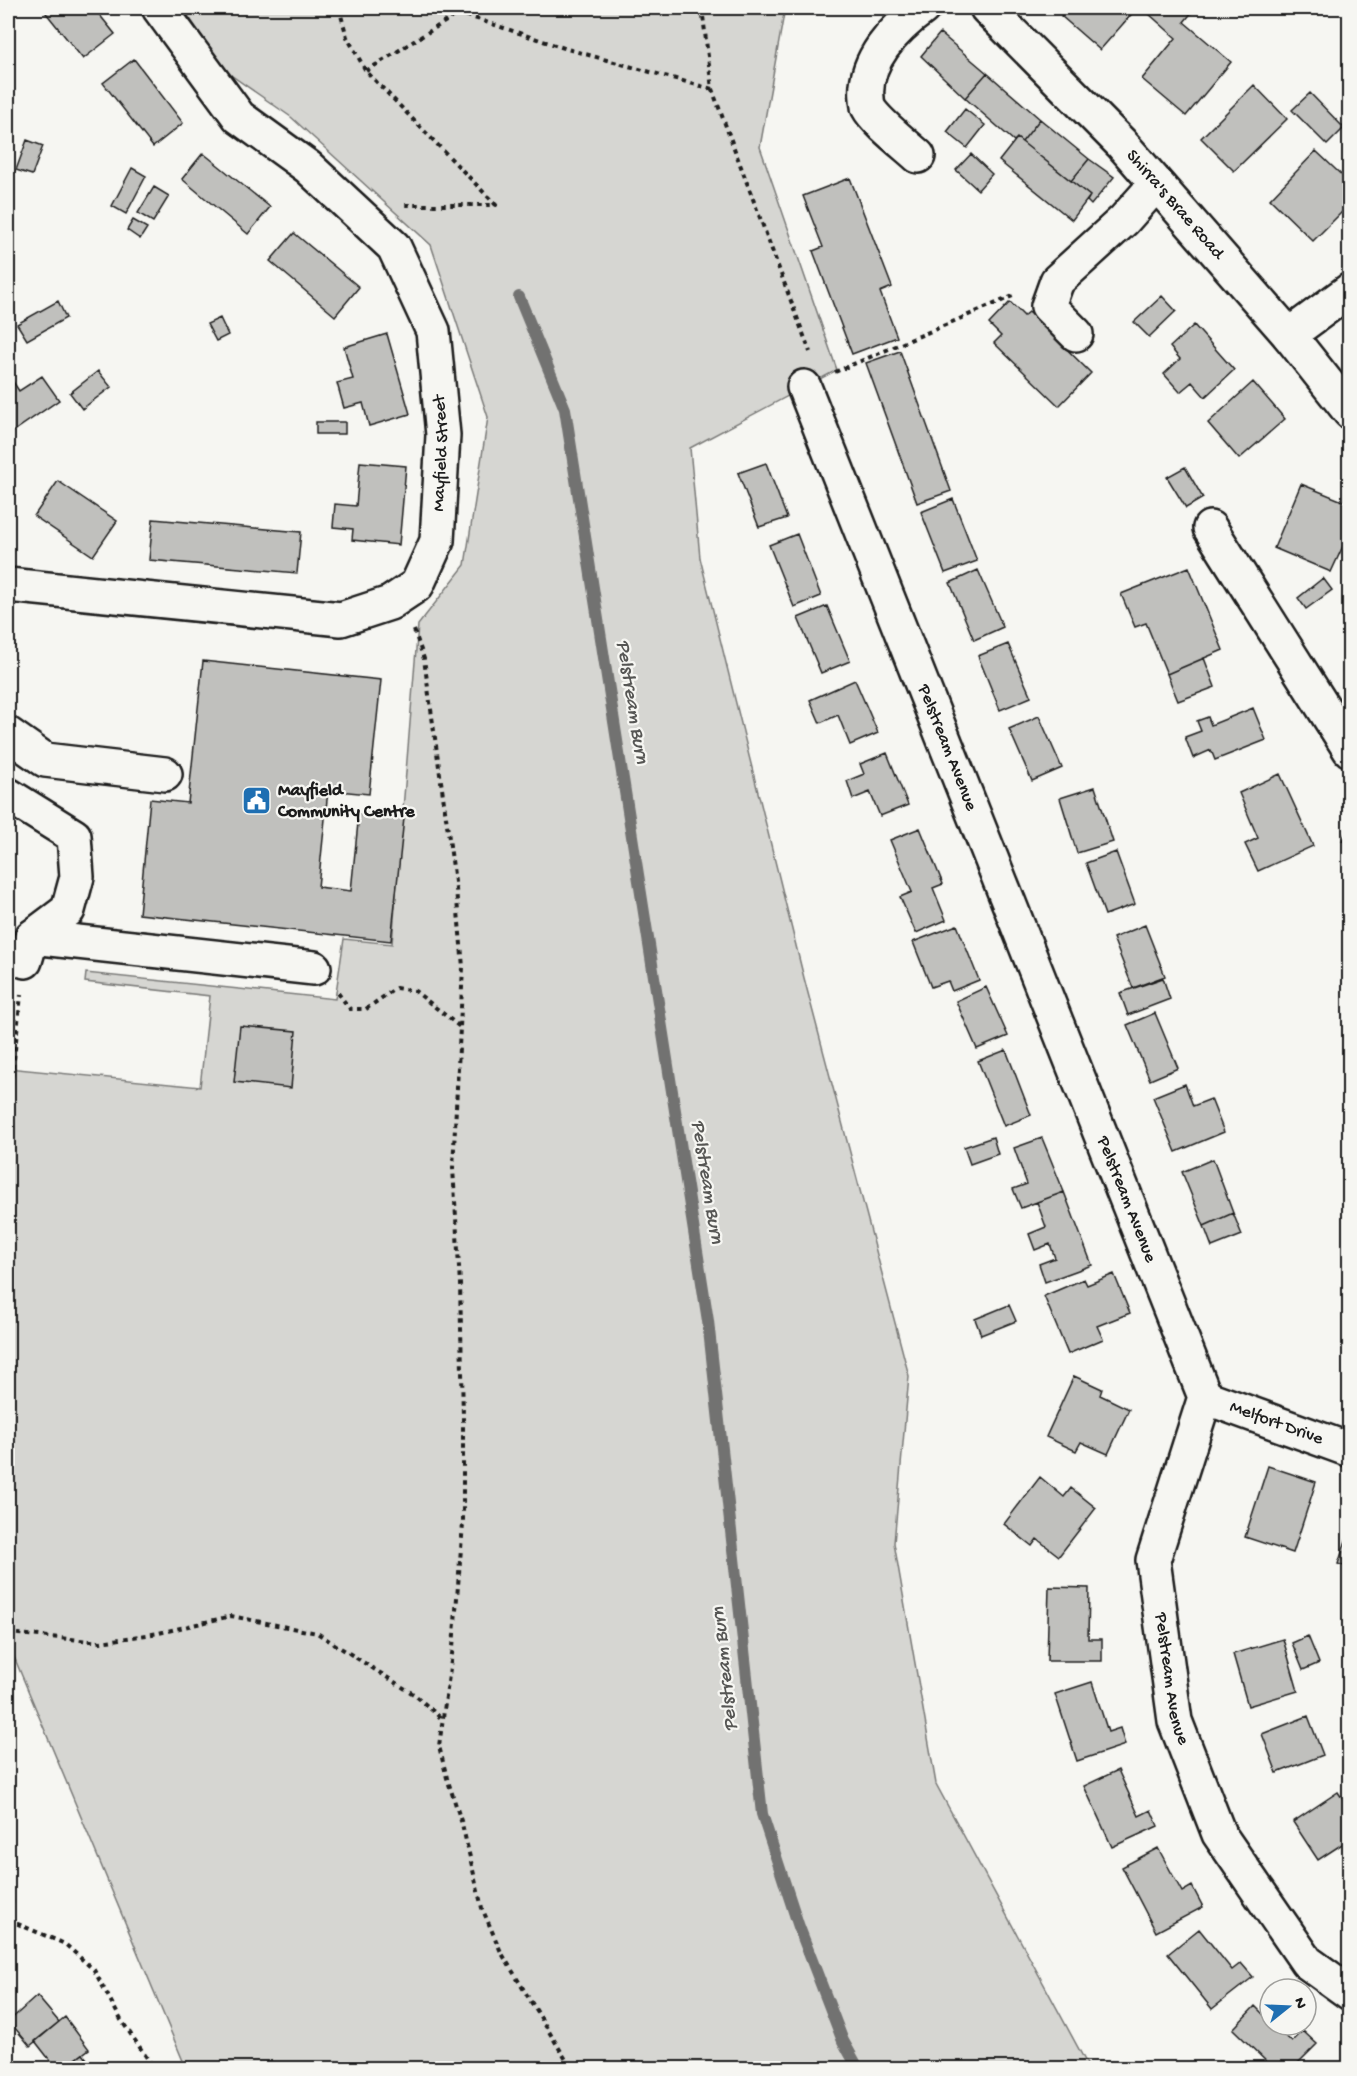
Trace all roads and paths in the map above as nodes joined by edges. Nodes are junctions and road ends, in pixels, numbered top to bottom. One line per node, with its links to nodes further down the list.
1 (159, 8): 23 (street, Mayfield Street)
2 (339, 8): 9 (path)
3 (450, 8): 8 (path)
4 (472, 8): 8 (path)
5 (702, 8): 10 (path)
6 (923, 8): 11 (street)
7 (987, 8): 12 (street, Shirra's Brae Road)
8 (459, 13): 9 (path); 10 (path)
9 (366, 71): 13 (path)
10 (712, 89): 19 (path)
11 (918, 156)
12 (1156, 184): 16 (street); 17 (street, Shirra's Brae Road)
13 (404, 205)
14 (1350, 290): 17 (street)
15 (1015, 296): 18 (path)
16 (1076, 334)
17 (1289, 335): 20 (street, Shirra's Brae Road)
18 (834, 372)
19 (804, 387): 32 (street, Pelstream Avenue)
20 (1350, 412)
21 (1210, 528): 25 (street)
22 (8, 585): 23 (street, Mayfield Street)
23 (401, 595): 30 (path)
24 (8, 734): 26 (street)
25 (1350, 750)
26 (165, 774)
27 (8, 795): 28 (street)
28 (28, 949): 29 (street); 31 (path)
29 (314, 968): 30 (path)
30 (460, 1027): 35 (path)
31 (8, 1113)
32 (1205, 1397): 33 (street, Melfort Drive); 37 (street, Pelstream Avenue)
33 (1350, 1450)
34 (8, 1633): 35 (path)
35 (442, 1719): 39 (path)
36 (8, 1923): 38 (path)
37 (1350, 1993)
38 (154, 2068)
39 (571, 2068)

